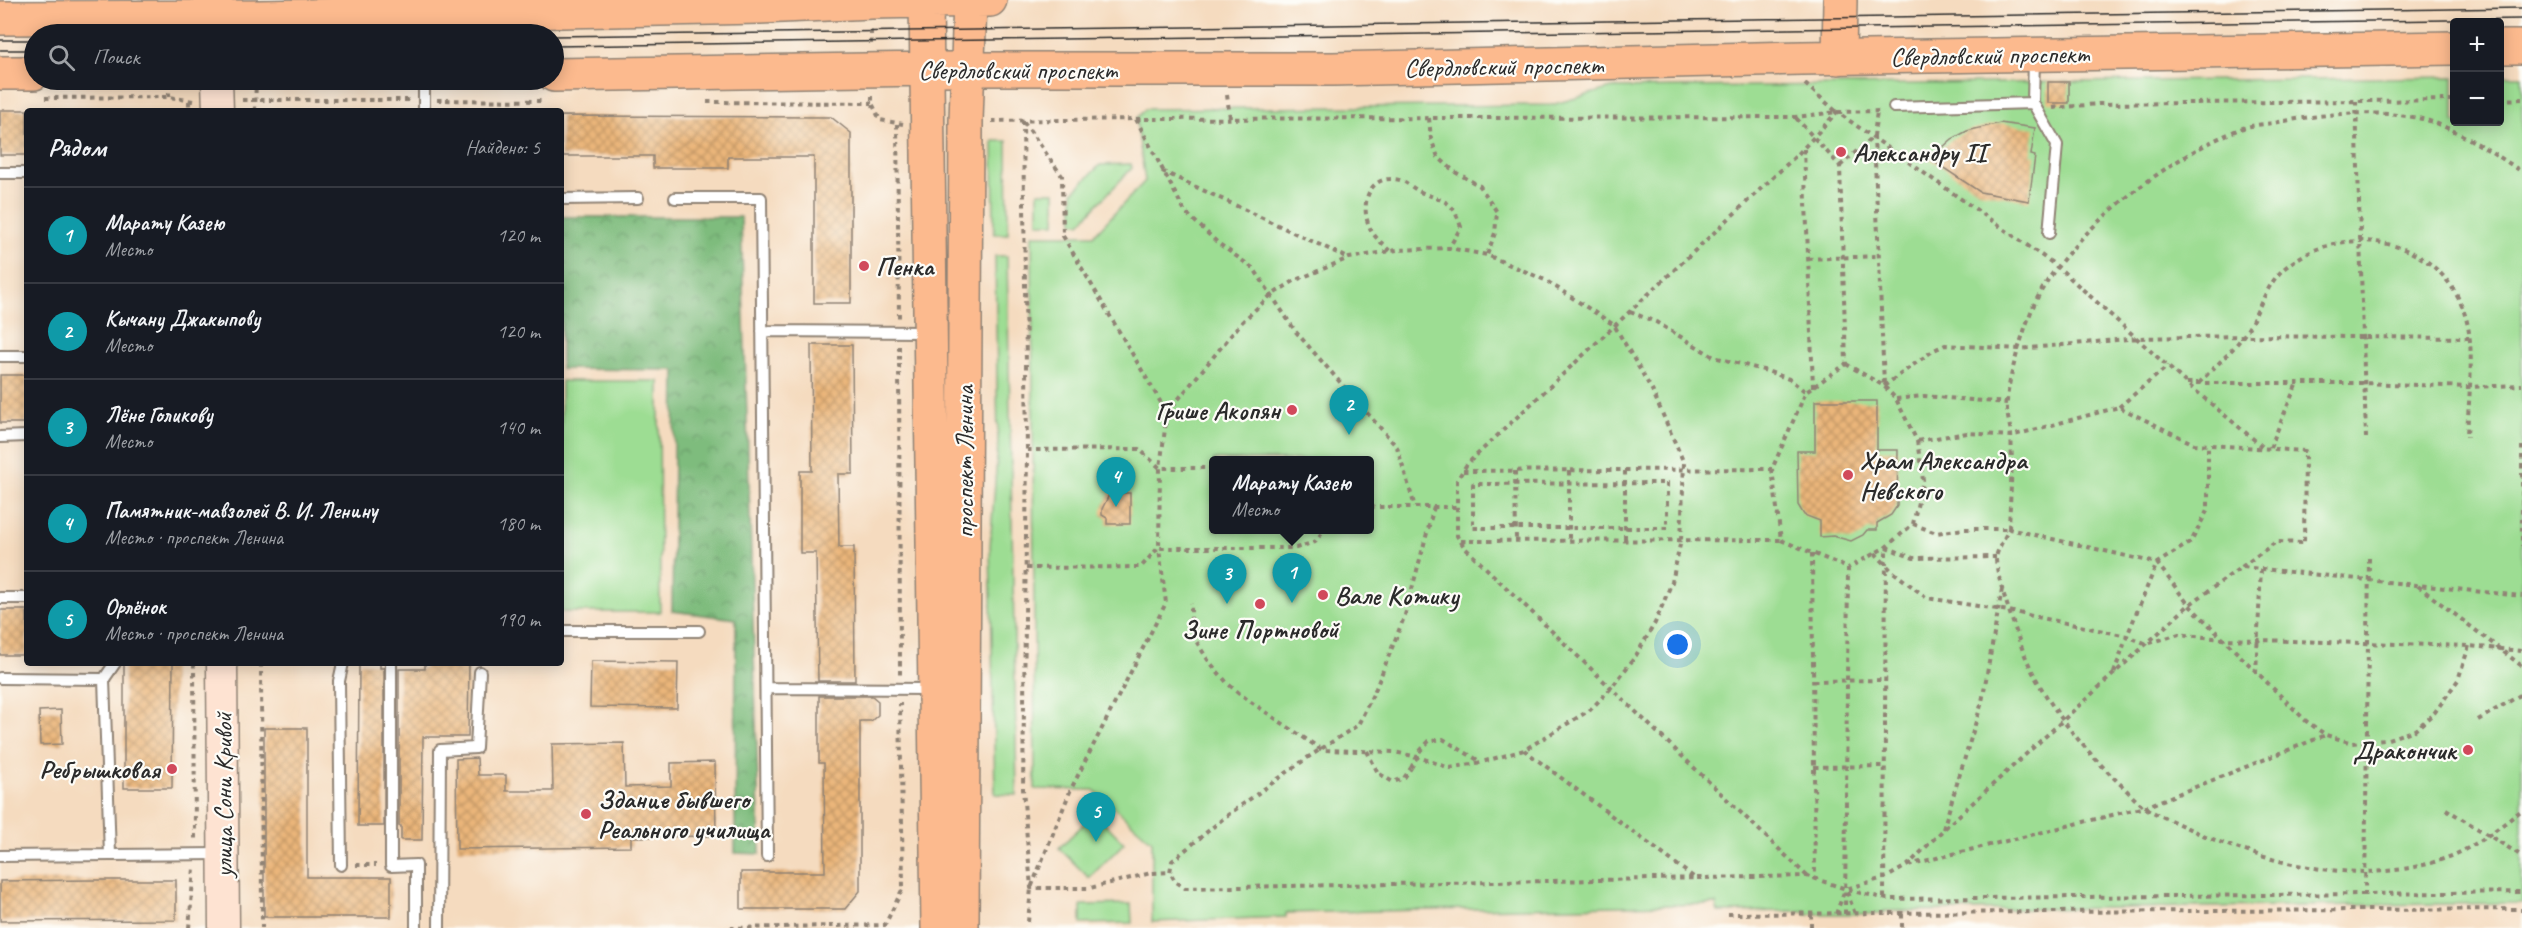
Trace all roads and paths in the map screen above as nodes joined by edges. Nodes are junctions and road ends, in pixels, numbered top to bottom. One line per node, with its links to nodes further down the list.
1 (970, 0): 2 (main road); 4 (main road); 13 (main road, проспект Ленина)
2 (990, 0)
3 (1840, 0): 11 (main road)
4 (926, 1): 5 (main road); 12 (main road, проспект Ленина)
5 (217, 17): 6 (main road)
6 (0, 18)
7 (2504, 47): 8 (main road)
8 (2522, 47)
9 (2450, 48): 10 (main road, Свердловский проспект)
10 (2034, 54): 11 (main road, Свердловский проспект); 32 (lane)
11 (1839, 58): 13 (main road, Свердловский проспект)
12 (928, 69): 13 (main road, Свердловский проспект); 17 (main road, Свердловский проспект); 44 (main road, проспект Ленина)
13 (968, 70): 234 (main road, проспект Ленина)
14 (0, 73): 16 (main road)
15 (1802, 81): 37 (path)
16 (24, 82)
17 (564, 87)
18 (83, 90): 23 (path)
19 (169, 90): 23 (path)
20 (256, 90): 26 (path)
21 (424, 90): 31 (lane)
22 (539, 90): 31 (path)
23 (169, 97): 24 (path)
24 (210, 98): 26 (path); 33 (path)
25 (2522, 99): 28 (path)
26 (255, 100): 31 (path); 34 (path)
27 (2450, 100): 29 (path)
28 (2504, 100)
29 (2356, 101): 32 (path); 38 (path)
30 (706, 102): 44 (path)
31 (424, 106)
32 (2036, 106): 35 (lane); 56 (lane)
33 (194, 108)
34 (255, 108)
35 (1891, 109): 36 (path)
36 (1877, 111): 37 (path); 45 (path)
37 (1837, 112): 39 (path); 45 (path); 46 (path)
38 (2356, 114): 50 (path); 57 (path); 65 (path)
39 (1795, 117): 41 (path); 46 (path)
40 (1137, 118): 41 (path); 43 (path); 49 (path)
41 (1429, 118): 60 (path)
42 (990, 121): 43 (path)
43 (1023, 121): 92 (path); 103 (path)
44 (913, 123): 70 (main road, проспект Ленина); 70 (path)
45 (1874, 136): 48 (path); 61 (path); 65 (path)
46 (1814, 138): 47 (path); 48 (path)
47 (1804, 148): 64 (path); 67 (path)
48 (1840, 166): 63 (path)
49 (1162, 170): 62 (path); 66 (path)
50 (2522, 172)
51 (0, 173): 52 (lane)
52 (24, 173)
53 (638, 198): 55 (lane)
54 (675, 198): 69 (lane)
55 (564, 199)
56 (2049, 233)
57 (2361, 240): 71 (path); 73 (path); 74 (path)
58 (1449, 248): 59 (path); 59 (path); 60 (path)
59 (1390, 251): 62 (path)
60 (1487, 255): 68 (path)
61 (1878, 256): 63 (path); 85 (path)
62 (1349, 258): 66 (path)
63 (1843, 258): 64 (path); 78 (path)
64 (1808, 259): 87 (path)
65 (2058, 267): 72 (path); 75 (path)
66 (1270, 296): 92 (path); 116 (path)
67 (1629, 312): 68 (path); 88 (path)
68 (1614, 325): 107 (path); 108 (path)
69 (762, 331): 70 (lane); 180 (lane)
70 (914, 332): 181 (path); 182 (main road, проспект Ленина)
71 (2243, 336): 72 (path); 73 (path); 81 (path)
72 (2138, 338): 75 (path); 79 (path)
73 (2363, 338): 74 (path); 83 (path)
74 (2470, 338): 86 (path)
75 (2019, 349): 85 (path); 90 (path)
76 (0, 356): 77 (lane)
77 (24, 356)
78 (1846, 364): 85 (path); 87 (path)
79 (2168, 366): 80 (path); 91 (path)
80 (2186, 383): 81 (path); 101 (path)
81 (2199, 383): 82 (path)
82 (2297, 383): 83 (path); 102 (path)
83 (2363, 383): 86 (path); 97 (path)
84 (2522, 385): 86 (path)
85 (1884, 386): 89 (path)
86 (2469, 387): 96 (path)
87 (1813, 388): 88 (path)
88 (1806, 392): 106 (path)
89 (1896, 399): 90 (path); 98 (path)
90 (2007, 403): 94 (path)
91 (2119, 407): 94 (path); 99 (path)
92 (1167, 413): 104 (path)
93 (24, 436): 95 (lane)
94 (2011, 436): 98 (path); 123 (path)
95 (0, 437)
96 (2467, 437)
97 (2366, 438)
98 (1917, 441): 119 (path)
99 (2208, 444): 101 (path); 138 (path)
100 (2522, 446): 131 (path)
101 (2263, 448): 102 (path)
102 (2270, 448): 140 (path)
103 (1027, 450): 104 (path); 141 (path)
104 (1160, 468): 105 (path); 133 (path)
105 (1209, 468)
106 (1772, 469): 107 (path); 126 (path)
107 (1684, 470): 111 (path); 125 (path)
108 (1462, 471): 109 (path); 118 (path)
109 (1515, 471): 110 (path); 112 (path)
110 (1569, 471): 111 (path); 113 (path)
111 (1625, 471): 114 (path)
112 (1515, 484): 113 (path); 120 (path); 120 (path)
113 (1569, 484): 114 (path); 121 (path)
114 (1625, 484): 122 (path); 122 (path)
115 (1374, 507): 116 (path)
116 (1415, 507): 117 (path)
117 (1434, 507): 118 (path); 188 (path)
118 (1457, 507): 130 (path)
119 (1913, 524): 123 (path); 132 (path)
120 (1516, 528): 121 (path); 127 (path)
121 (1569, 528): 122 (path); 128 (path)
122 (1625, 528): 129 (path)
123 (2009, 529): 136 (path); 138 (path)
124 (1321, 534): 133 (path)
125 (1681, 540): 126 (path); 129 (path); 179 (path)
126 (1781, 540): 134 (path)
127 (1516, 541): 128 (path); 130 (path)
128 (1569, 541): 129 (path)
129 (1625, 541)
130 (1460, 542): 179 (path)
131 (2522, 546)
132 (1886, 547): 135 (path); 136 (path); 139 (path)
133 (1159, 548): 141 (path); 214 (path)
134 (1812, 553): 142 (path); 177 (path)
135 (1875, 553): 139 (path); 142 (path)
136 (1996, 557): 146 (path)
137 (2369, 558): 144 (path)
138 (2157, 563): 151 (path); 156 (path)
139 (1886, 564): 152 (path); 176 (path)
140 (2242, 567): 143 (path); 151 (path)
141 (1026, 568): 214 (path)
142 (1848, 568): 178 (path)
143 (2261, 569): 144 (path); 158 (path)
144 (2370, 580): 145 (path); 159 (path)
145 (2417, 585): 147 (path); 162 (path)
146 (2003, 586): 152 (path); 153 (path)
147 (2522, 596)
148 (0, 598): 149 (lane)
149 (24, 598)
150 (1191, 603): 188 (path)
151 (2189, 605): 157 (path); 160 (path)
152 (1999, 610): 153 (path); 198 (path)
153 (2009, 611): 156 (path); 185 (path)
154 (564, 631): 155 (lane)
155 (699, 631)
156 (2127, 636): 160 (path); 173 (path)
157 (2221, 639): 158 (path); 160 (path); 172 (path)
158 (2258, 640): 159 (path); 172 (path)
159 (2368, 643): 161 (path); 187 (path)
160 (2147, 644): 173 (path)
161 (2469, 646): 162 (path); 187 (path)
162 (2501, 650): 163 (path); 170 (path)
163 (2522, 651)
164 (113, 666): 175 (lane)
165 (194, 666): 200 (path)
166 (222, 666): 200 (street, улица Сони Кривой)
167 (261, 666): 229 (path)
168 (343, 666): 205 (lane)
169 (391, 666): 206 (lane)
170 (2522, 666)
171 (480, 672): 231 (lane)
172 (2256, 673): 186 (path)
173 (2113, 676): 185 (path)
174 (0, 678): 175 (lane)
175 (104, 679): 201 (lane)
176 (1885, 680): 178 (path); 194 (path)
177 (1814, 681): 178 (path); 192 (path)
178 (1847, 681): 193 (path)
179 (1612, 687): 189 (path); 210 (path)
180 (766, 688): 181 (lane); 203 (lane)
181 (900, 689): 182 (lane); 232 (path)
182 (934, 689): 233 (main road, проспект Ленина)
183 (2522, 694): 184 (path)
184 (2478, 720)
185 (2063, 721): 195 (path); 198 (path)
186 (2326, 735): 187 (path); 195 (path)
187 (2365, 741): 209 (path)
188 (1322, 750): 190 (path); 208 (path)
189 (1524, 750): 191 (path); 212 (path)
190 (1368, 751): 191 (path); 191 (path, bridge)
191 (1482, 762)
192 (1814, 766): 193 (path); 213 (path)
193 (1846, 766): 194 (path); 215 (path)
194 (1885, 766): 211 (path)
195 (2145, 807): 207 (path); 209 (path)
196 (2446, 809): 199 (path)
197 (2522, 810): 199 (path)
198 (1943, 830): 207 (path)
199 (2489, 835): 204 (path); 209 (path)
200 (209, 854): 201 (lane); 227 (path); 228 (street, улица Сони Кривой)
201 (110, 855): 202 (lane)
202 (0, 856)
203 (767, 856)
204 (2522, 856)
205 (341, 865): 206 (path)
206 (392, 866): 230 (lane)
207 (1908, 866): 211 (path)
208 (1170, 872): 212 (path); 214 (path)
209 (2366, 873): 217 (path)
210 (1807, 876): 212 (path); 213 (path)
211 (1884, 877): 215 (path); 218 (path)
212 (1697, 879)
213 (1815, 879): 215 (path)
214 (1031, 888): 226 (path)
215 (1846, 889): 218 (path); 222 (path); 223 (path); 224 (path)
216 (2522, 892): 217 (path)
217 (2365, 894): 218 (path)
218 (1884, 898)
219 (2522, 909): 225 (path)
220 (1728, 914): 221 (path)
221 (1811, 914): 222 (path); 235 (path)
222 (1836, 914): 223 (path)
223 (1845, 914): 224 (path)
224 (1854, 914): 225 (path)
225 (1902, 914): 236 (path)
226 (1028, 921)
227 (189, 928)
228 (224, 928)
229 (262, 928)
230 (416, 928)
231 (439, 928)
232 (730, 928)
233 (938, 928)
234 (962, 928)
235 (1812, 928)
236 (1902, 928)

